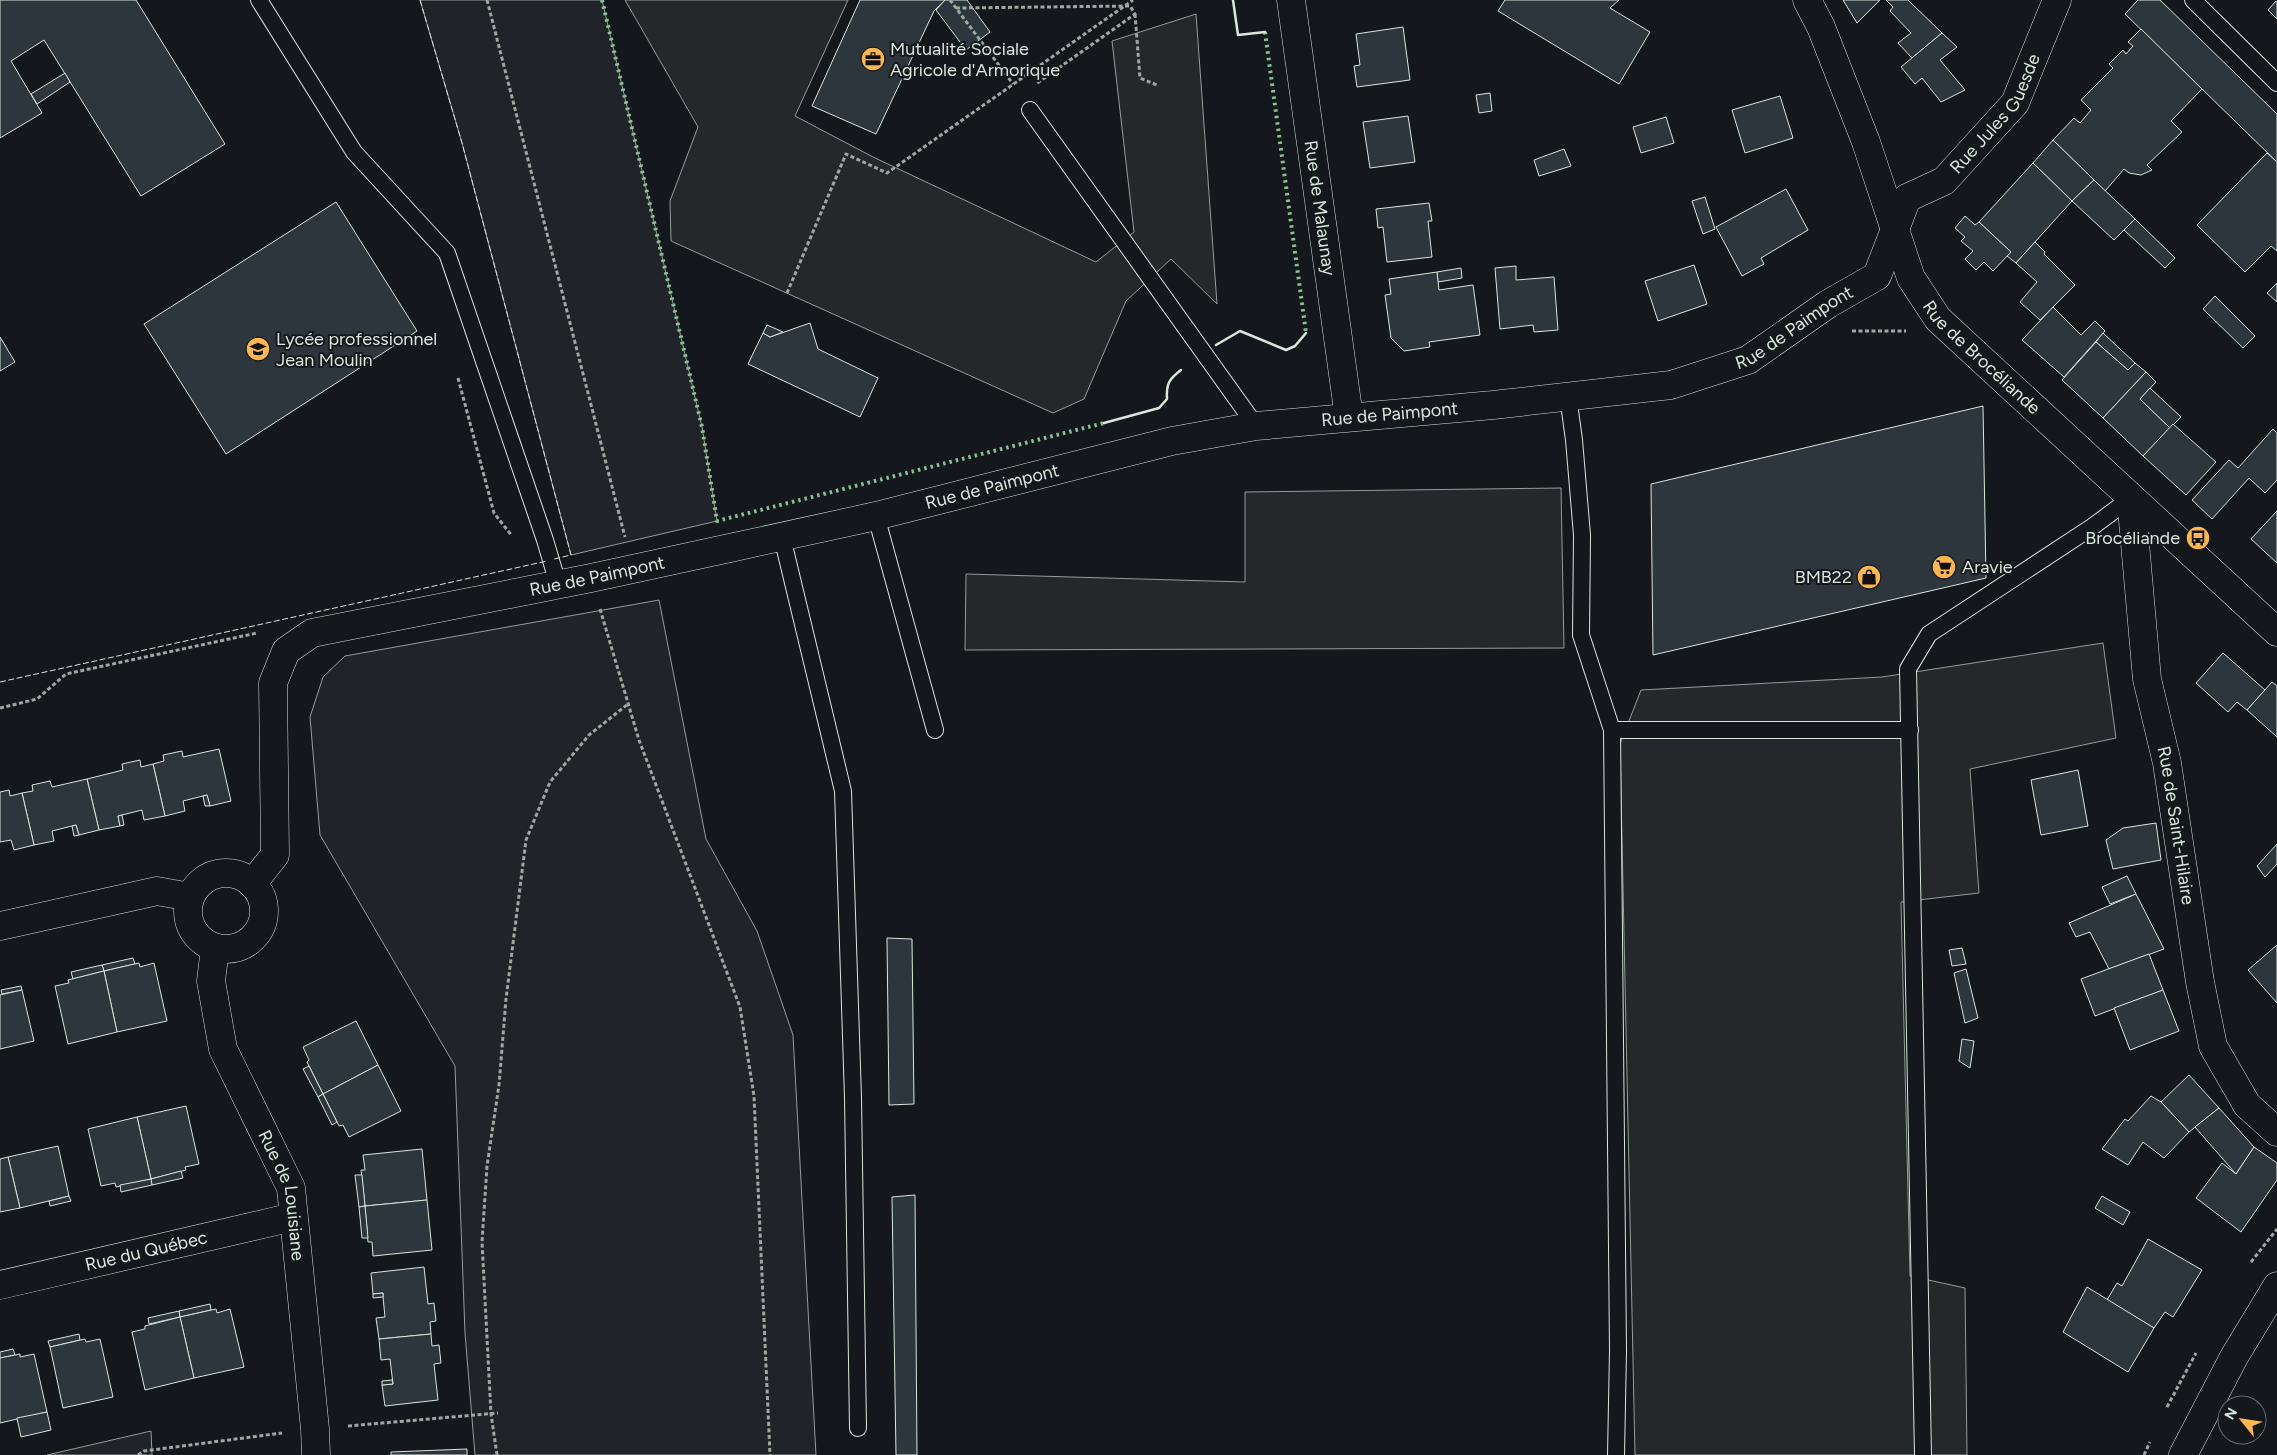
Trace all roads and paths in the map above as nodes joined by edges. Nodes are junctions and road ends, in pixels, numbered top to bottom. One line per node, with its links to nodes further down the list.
1 (259, 0): 28 (lane)
2 (487, 0): 26 (path)
3 (950, 0): 10 (path)
4 (1133, 0): 13 (path)
5 (1291, 0): 20 (street, Rue de Malaunay)
6 (1807, 0): 16 (street, Rue de Brocéliande)
7 (2057, 0): 16 (street, Rue Jules Guesde)
8 (2193, 0): 12 (lane)
9 (1086, 7): 10 (path)
10 (956, 8): 13 (path)
11 (1135, 14): 14 (path)
12 (2277, 83)
13 (1013, 85): 15 (path); 17 (path)
14 (1157, 85)
15 (1030, 110): 21 (lane)
16 (1894, 232): 19 (street, Rue de Paimpont); 22 (street, Rue de Brocéliande)
17 (787, 293)
18 (458, 378): 25 (path)
19 (1568, 396): 20 (street, Rue de Paimpont); 34 (lane)
20 (1349, 417): 21 (street, Rue de Paimpont)
21 (1256, 426): 23 (street, Rue de Paimpont)
22 (2132, 498): 29 (street, Rue de Brocéliande); 35 (lane); 40 (street, Rue de Saint-Hilaire)
23 (876, 516): 24 (street, Rue de Paimpont); 33 (lane)
24 (782, 537): 26 (street, Rue de Paimpont); 44 (lane)
25 (515, 539)
26 (633, 569): 27 (street, Rue de Paimpont)
27 (591, 578): 28 (street, Rue de Paimpont); 31 (path)
28 (558, 584): 36 (street, Rue de Paimpont)
29 (2277, 632)
30 (258, 633): 32 (path)
31 (628, 704): 46 (path); 47 (path)
32 (0, 708)
33 (935, 730)
34 (1612, 730): 35 (lane); 48 (lane)
35 (1910, 730): 49 (lane)
36 (252, 884): 37 (street); 39 (street)
37 (190, 897): 38 (street); 39 (street)
38 (0, 926)
39 (215, 948): 41 (street, Rue de Louisiane)
40 (2277, 1132)
41 (293, 1217): 42 (street, Rue du Québec); 45 (street, Rue de Louisiane)
42 (0, 1285)
43 (2277, 1286): 50 (street)
44 (858, 1428)
45 (316, 1455)
46 (497, 1455)
47 (770, 1455)
48 (1616, 1455)
49 (1923, 1455)
50 (2183, 1455)

